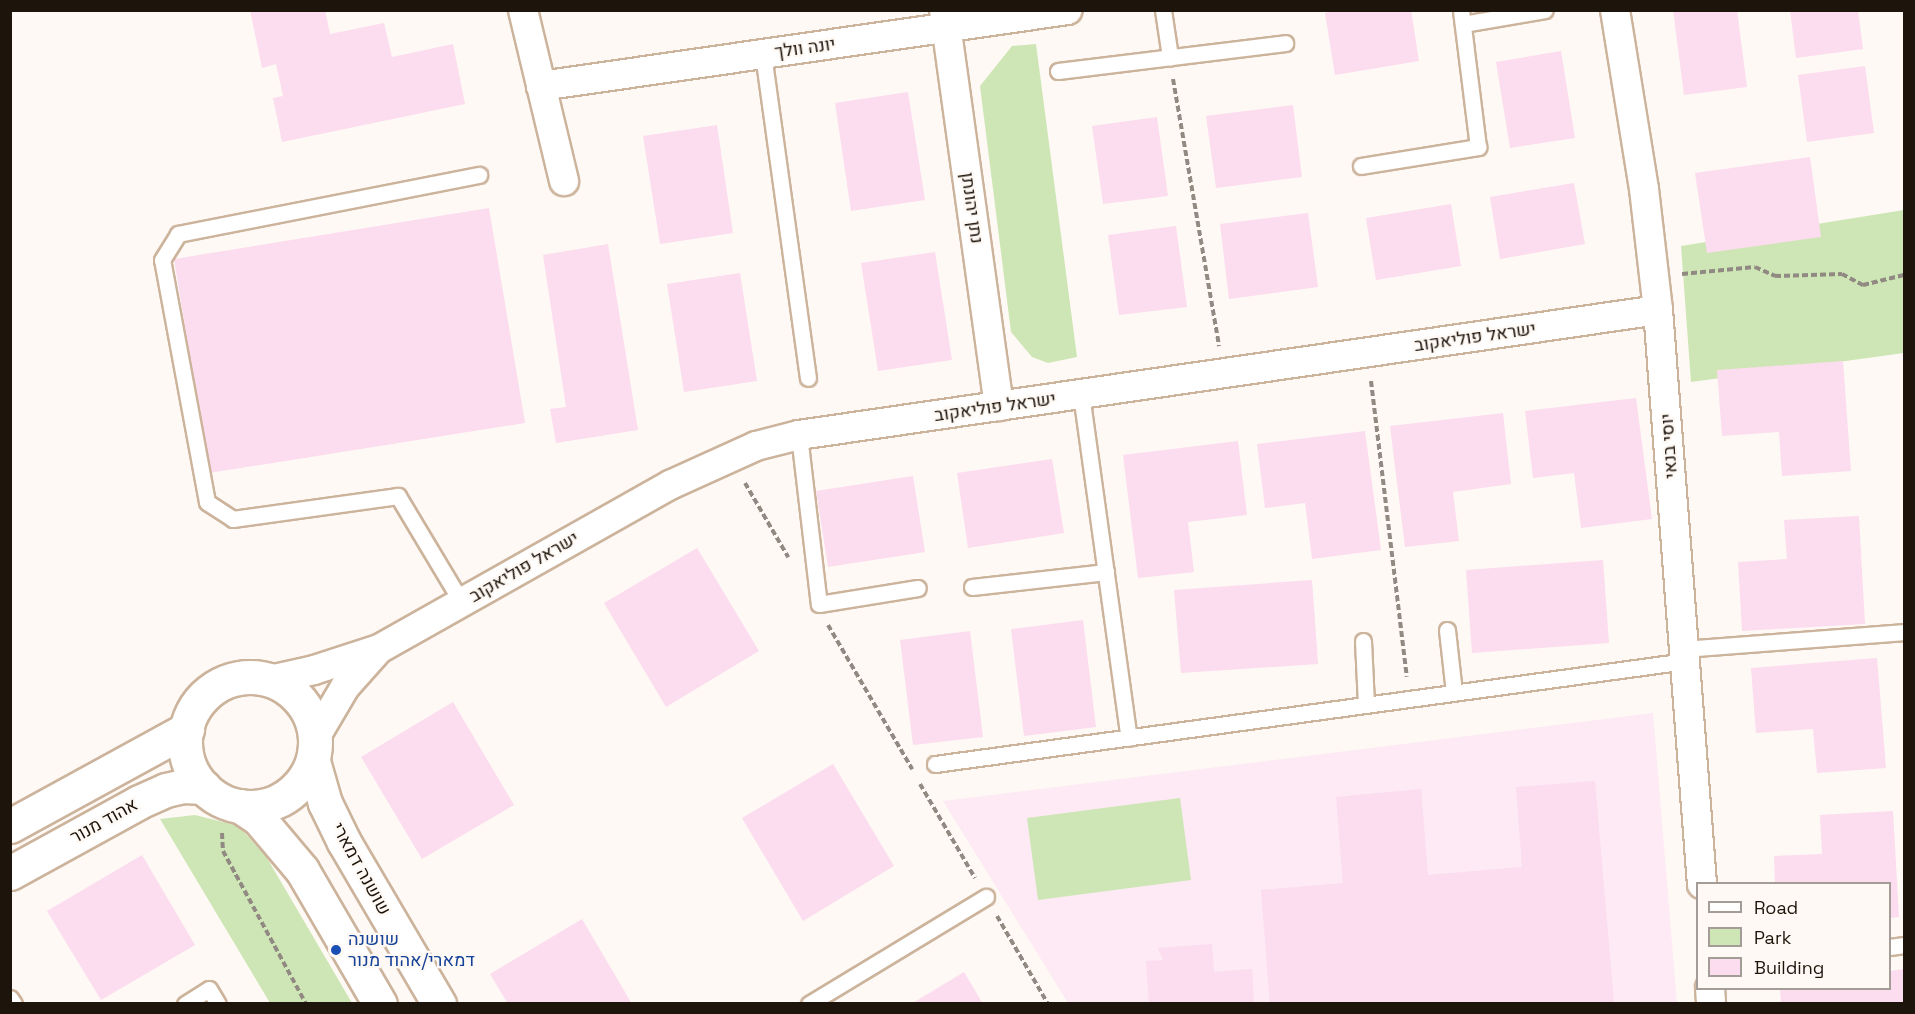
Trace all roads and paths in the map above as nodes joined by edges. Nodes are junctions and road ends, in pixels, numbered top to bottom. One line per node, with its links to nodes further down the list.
1 (523, 10): 12 (street)
2 (1068, 10): 7 (street, יונה וולך)
3 (1163, 10): 10 (lane)
4 (1545, 10): 6 (lane)
5 (1615, 10): 17 (street, יוסי בנאי)
6 (1462, 17): 13 (lane)
7 (945, 19): 9 (street, יונה וולך); 23 (street, נתן יהונתן)
8 (1286, 43): 10 (lane)
9 (763, 54): 12 (street, יונה וולך); 21 (lane)
10 (1170, 57): 11 (lane); 20 (path)
11 (1058, 71)
12 (541, 86): 15 (street)
13 (1361, 166)
14 (479, 175): 30 (lane)
15 (564, 181)
16 (1905, 275): 17 (path)
17 (1654, 276): 18 (street, יוסי בנאי)
18 (1658, 310): 19 (street, ישראל פוליאקוב); 36 (street, יוסי בנאי)
19 (1368, 352): 20 (street, ישראל פוליאקוב); 39 (path)
20 (1223, 373): 22 (street, ישראל פוליאקוב)
21 (808, 378)
22 (1080, 394): 23 (street, ישראל פוליאקוב); 27 (lane)
23 (999, 406): 24 (street, ישראל פוליאקוב)
24 (799, 435): 25 (street, ישראל פוליאקוב); 29 (lane)
25 (729, 456): 26 (path); 30 (street, ישראל פוליאקוב)
26 (789, 558)
27 (1106, 572): 28 (lane); 42 (lane)
28 (972, 587)
29 (918, 588)
30 (462, 603): 35 (street, ישראל פוליאקוב)
31 (825, 620): 49 (path)
32 (1447, 630): 38 (lane)
33 (1905, 632): 36 (lane)
34 (1363, 641): 40 (lane)
35 (379, 649): 37 (street, ישראל פוליאקוב); 43 (street, ישראל פוליאקוב)
36 (1685, 655): 38 (lane); 48 (street, יוסי בנאי)
37 (270, 680): 41 (main road); 43 (main road)
38 (1454, 693): 39 (lane)
39 (1410, 699): 40 (lane)
40 (1366, 705): 42 (lane)
41 (187, 729): 45 (main road); 46 (main road)
42 (1129, 738): 44 (lane)
43 (314, 750): 45 (main road); 56 (main road, שושנה דמארי)
44 (935, 764)
45 (221, 798): 47 (main road, אהוד מנור); 54 (path); 55 (main road)
46 (10, 825)
47 (10, 873)
48 (1702, 882)
49 (986, 897): 57 (lane); 58 (path)
50 (10, 998): 51 (lane)
51 (14, 1004)
52 (185, 1004): 53 (lane)
53 (218, 1004)
54 (306, 1004)
55 (380, 1004)
56 (439, 1004)
57 (810, 1004)
58 (1048, 1004)

